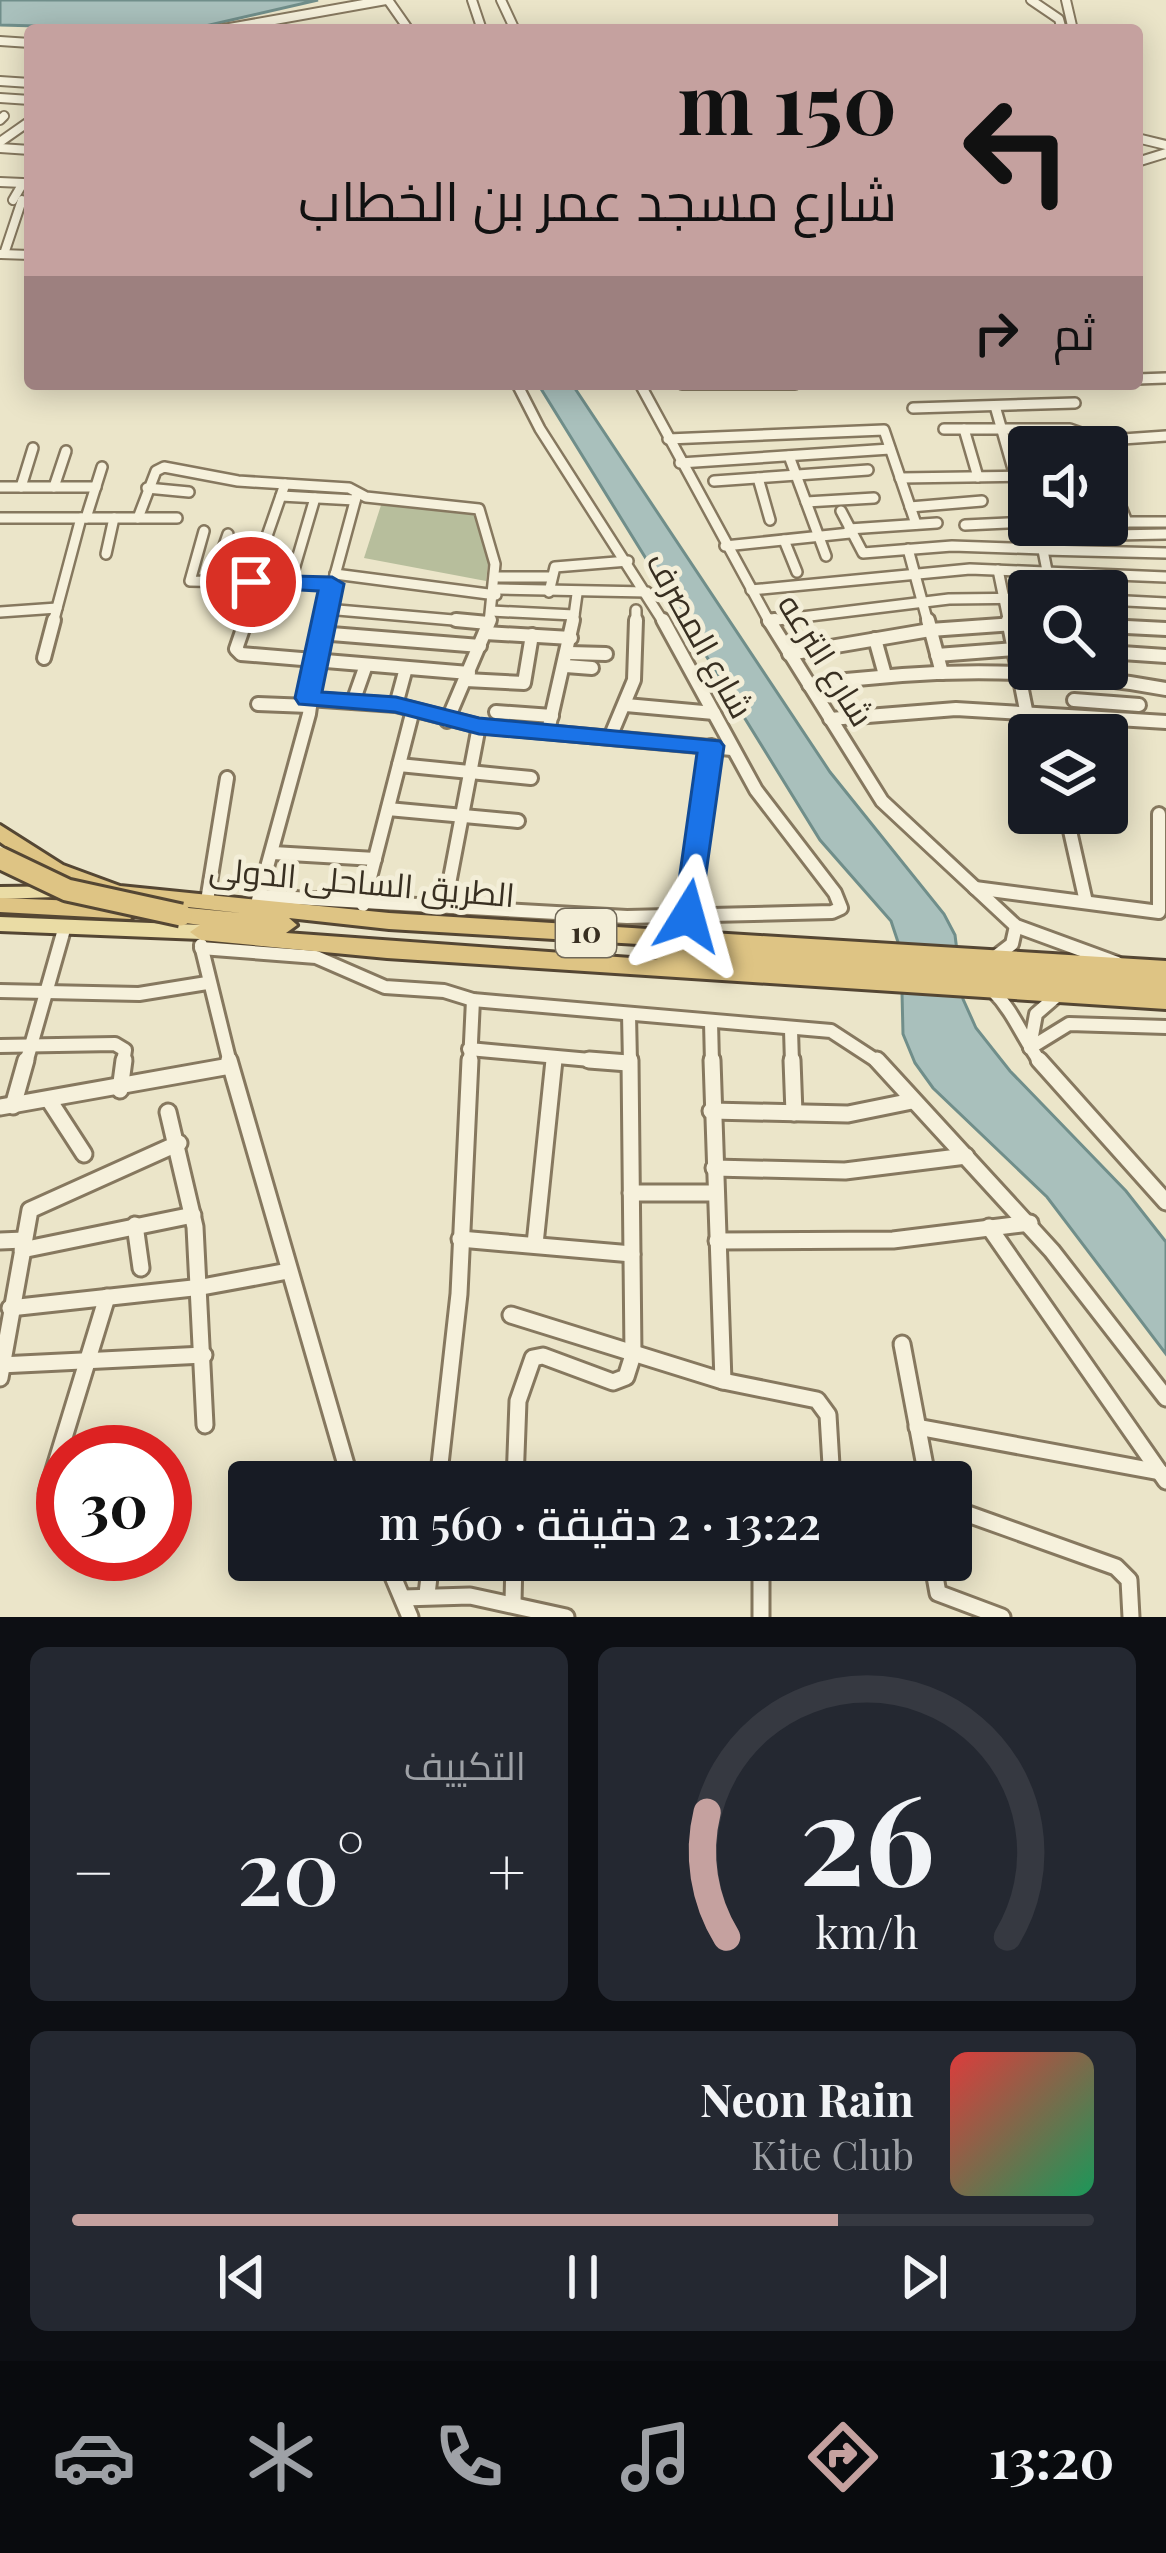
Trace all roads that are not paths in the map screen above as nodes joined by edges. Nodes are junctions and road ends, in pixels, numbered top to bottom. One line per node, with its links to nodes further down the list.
1 (387, 0): 4 (street)
2 (1034, 0): 3 (street); 5 (street)
3 (1064, 0)
4 (252, 24)
5 (1060, 24)
6 (0, 182): 8 (street)
7 (0, 200): 8 (street)
8 (22, 200): 9 (street)
9 (6, 231): 10 (street)
10 (2, 254)
11 (520, 390): 78 (street, شارع المصرف)
12 (643, 390): 21 (street, شارع الترعه)
13 (1075, 404): 14 (street)
14 (994, 406): 15 (street); 16 (street)
15 (913, 408)
16 (1001, 428): 17 (street); 19 (street); 23 (street)
17 (1008, 428)
18 (944, 429): 19 (street)
19 (964, 429): 33 (street)
20 (1166, 436): 22 (street)
21 (668, 439): 25 (street); 28 (street, شارع الترعه)
22 (1128, 440)
23 (1008, 445)
24 (33, 448): 37 (street)
25 (890, 449): 27 (street); 35 (street)
26 (66, 451): 38 (street)
27 (789, 456): 28 (street); 31 (street)
28 (680, 463): 70 (street, شارع الترعه)
29 (102, 467): 39 (street)
30 (868, 470): 31 (street)
31 (796, 476): 34 (street); 48 (street)
32 (1008, 476): 33 (street)
33 (976, 477): 35 (street); 47 (street)
34 (758, 478): 36 (street); 56 (street)
35 (900, 478): 49 (street)
36 (714, 481)
37 (21, 487): 38 (street); 40 (street)
38 (54, 487): 39 (street)
39 (96, 487): 52 (street)
40 (0, 488)
41 (147, 488): 42 (street); 43 (street); 54 (street)
42 (283, 490): 44 (street); 46 (street); 89 (street)
43 (189, 491)
44 (356, 497): 46 (street); 87 (street); 91 (street)
45 (874, 497): 48 (street)
46 (315, 498): 90 (street)
47 (982, 501): 49 (street); 59 (street)
48 (806, 502): 68 (street)
49 (910, 507): 61 (street)
50 (841, 511): 64 (street)
51 (0, 518): 52 (street)
52 (84, 518): 53 (street); 102 (street)
53 (115, 518): 54 (street); 76 (street)
54 (138, 518): 55 (street)
55 (177, 518)
56 (770, 520)
57 (1128, 522): 58 (street)
58 (1166, 522)
59 (990, 523): 60 (street); 62 (street)
60 (1008, 523)
61 (916, 524): 64 (street); 71 (street)
62 (965, 525)
63 (205, 531): 88 (street)
64 (850, 531): 68 (street); 73 (street)
65 (228, 534): 88 (street)
66 (1166, 534): 67 (street)
67 (1128, 535)
68 (818, 536): 69 (street); 77 (street)
69 (784, 540): 70 (street); 82 (street)
70 (725, 546): 92 (street, شارع الترعه)
71 (952, 546): 73 (street); 74 (street)
72 (1042, 546): 74 (street)
73 (908, 549): 83 (street)
74 (1043, 549): 75 (street); 81 (street)
75 (1166, 553)
76 (106, 554)
77 (826, 556)
78 (628, 561): 85 (street); 94 (street, شارع المصرف)
79 (998, 570): 80 (street); 83 (street); 96 (street)
80 (1008, 570)
81 (1048, 570)
82 (797, 572)
83 (915, 572): 92 (street); 99 (street)
84 (1128, 575): 86 (street)
85 (551, 577): 91 (street); 93 (street)
86 (1166, 577)
87 (333, 579): 90 (street); 91 (street); 103 (street)
88 (211, 582): 89 (street)
89 (251, 582): 90 (street)
90 (290, 583)
91 (498, 587): 93 (street); 108 (street)
92 (751, 590): 107 (street, شارع الترعه)
93 (549, 592): 95 (street)
94 (647, 592): 95 (street); 153 (street, شارع المصرف)
95 (577, 594): 106 (street)
96 (1001, 598): 97 (street); 99 (street); 109 (street)
97 (1008, 598)
98 (1128, 601): 100 (street)
99 (923, 602): 107 (street); 113 (street)
100 (1166, 603)
101 (251, 604): 128 (street)
102 (57, 608): 105 (street); 126 (street)
103 (326, 608): 108 (street); 114 (street)
104 (637, 610): 147 (street)
105 (0, 612)
106 (574, 615): 108 (street); 117 (street)
107 (769, 621): 123 (street, شارع الترعه)
108 (488, 622): 115 (street); 119 (street)
109 (1005, 622): 110 (street); 113 (street); 116 (street)
110 (1008, 622)
111 (1128, 627): 112 (street)
112 (1166, 629)
113 (930, 630): 118 (street); 124 (street)
114 (319, 633): 119 (street); 128 (street)
115 (532, 635): 117 (street); 135 (street)
116 (1008, 637)
117 (571, 638): 127 (street)
118 (875, 639): 123 (street); 134 (street)
119 (480, 646): 135 (street)
120 (1008, 647): 124 (street)
121 (606, 653): 127 (street)
122 (1128, 653): 125 (street)
123 (789, 654): 137 (street, شارع الترعه)
124 (937, 655): 132 (street)
125 (1166, 656)
126 (44, 658)
127 (568, 659): 131 (street); 154 (street)
128 (314, 661): 129 (street); 142 (street)
129 (366, 665): 130 (street); 143 (street)
130 (406, 668): 135 (street); 145 (street)
131 (592, 668)
132 (942, 673): 133 (street); 134 (street)
133 (1008, 673)
134 (885, 675): 137 (street)
135 (468, 677): 156 (street)
136 (1128, 681): 138 (street)
137 (809, 685): 155 (street, شارع الترعه)
138 (1166, 689)
139 (1021, 690): 150 (street)
140 (1072, 690): 148 (street)
141 (522, 692): 152 (street)
142 (309, 702): 143 (street); 144 (street); 173 (street)
143 (353, 702): 145 (street)
144 (258, 704)
145 (396, 704): 149 (street)
146 (1139, 704): 148 (street)
147 (626, 705): 153 (street); 160 (street)
148 (1076, 707): 150 (street); 157 (street)
149 (413, 710): 156 (street); 163 (street)
150 (1026, 710): 155 (street)
151 (496, 712): 152 (street)
152 (514, 713): 154 (street)
153 (714, 713): 162 (street, شارع المصرف)
154 (552, 716): 159 (street)
155 (830, 719): 176 (street, شارع الترعه)
156 (447, 721): 158 (street)
157 (1166, 722)
158 (479, 726): 159 (street); 164 (street)
159 (548, 731): 160 (street)
160 (611, 735): 161 (street)
161 (711, 746): 162 (street); 186 (street)
162 (732, 749): 186 (street, شارع المصرف)
163 (399, 765): 164 (street); 167 (street)
164 (470, 772): 166 (street); 169 (street)
165 (227, 778): 179 (street)
166 (531, 778)
167 (388, 809): 169 (street); 175 (street)
168 (1160, 814): 181 (street)
169 (462, 816): 170 (street); 182 (street)
170 (518, 821)
171 (0, 832): 177 (highway, الطريق الساحلى الدولى / 10)
172 (1071, 834): 181 (street)
173 (273, 853): 175 (street); 180 (street)
174 (0, 858): 185 (highway, bridge)
175 (375, 859): 184 (street)
176 (974, 887): 181 (street); 189 (street, شارع الترعه)
177 (98, 888): 178 (main road, 10); 179 (highway, الطريق الساحلى الدولى / 10)
178 (0, 893)
179 (206, 901): 180 (highway, الطريق الساحلى الدولى / 10)
180 (257, 901): 184 (street); 194 (highway, الطريق الساحلى الدولى / 10)
181 (1086, 902)
182 (445, 904): 184 (street); 186 (street)
183 (0, 905): 185 (highway, bridge)
184 (363, 905)
185 (182, 915): 193 (highway)
186 (688, 916)
187 (0, 924): 188 (main road, 10)
188 (65, 926): 190 (main road, 10); 198 (street)
189 (1016, 926): 191 (street, شارع الترعه); 194 (street)
190 (201, 940): 193 (highway, الطريق الساحلى الدولى / 10); 195 (street); 200 (street)
191 (1124, 966): 192 (highway, الطريق الساحلى الدولى / 10); 194 (highway, الطريق الساحلى الدولى / 10)
192 (1166, 969)
193 (858, 973): 194 (highway, الطريق الساحلى الدولى / 10)
194 (996, 974): 196 (highway); 199 (highway, الطريق الساحلى الدولى / 10); 208 (street)
195 (207, 982): 198 (street); 212 (street)
196 (1166, 985)
197 (0, 991): 198 (street)
198 (43, 992): 207 (street)
199 (1059, 994): 201 (highway, الطريق الساحلى الدولى / 10); 208 (street)
200 (473, 1000): 202 (street); 209 (street)
201 (1166, 1001)
202 (629, 1014): 203 (street); 211 (street)
203 (711, 1022): 205 (street); 217 (street)
204 (1166, 1027): 208 (street)
205 (791, 1030): 215 (street); 219 (street)
206 (0, 1046): 207 (street)
207 (26, 1047): 213 (street); 216 (street)
208 (1030, 1048): 226 (street)
209 (469, 1049): 210 (street); 231 (street)
210 (554, 1057): 211 (street); 234 (street)
211 (628, 1063): 224 (street)
212 (230, 1066): 213 (street); 238 (street)
213 (120, 1090): 214 (street)
214 (50, 1100): 216 (street); 221 (street)
215 (912, 1101): 219 (street); 222 (street)
216 (4, 1108)
217 (712, 1111): 219 (street); 223 (street)
218 (168, 1112): 220 (street)
219 (794, 1113)
220 (179, 1143): 227 (street); 235 (street)
221 (84, 1154)
222 (967, 1156): 223 (street); 228 (street)
223 (714, 1168): 225 (street)
224 (631, 1193): 225 (street); 236 (street)
225 (715, 1193): 233 (street)
226 (1166, 1202)
227 (193, 1214): 229 (street); 239 (street)
228 (1030, 1223): 230 (street); 251 (street)
229 (135, 1225): 235 (street); 237 (street)
230 (989, 1228): 233 (street); 260 (street)
231 (460, 1239): 234 (street); 256 (street)
232 (0, 1240): 235 (street)
233 (717, 1241): 250 (street)
234 (535, 1244): 236 (street)
235 (23, 1245): 241 (street)
236 (632, 1254): 246 (street)
237 (141, 1268)
238 (287, 1271): 239 (street); 255 (street)
239 (202, 1287): 240 (street); 245 (street)
240 (107, 1297): 241 (street); 247 (street)
241 (8, 1301): 243 (street)
242 (511, 1315): 246 (street)
243 (2, 1342): 248 (street)
244 (902, 1344): 254 (street)
245 (204, 1355): 247 (street); 253 (street)
246 (633, 1355): 250 (street); 257 (street)
247 (90, 1362): 248 (street); 252 (street)
248 (1, 1365): 249 (street)
249 (0, 1378)
250 (723, 1381): 258 (street)
251 (1166, 1398)
252 (69, 1425)
253 (206, 1425)
254 (917, 1426): 259 (street); 260 (street)
255 (345, 1461)
256 (440, 1461)
257 (516, 1461)
258 (831, 1461)
259 (924, 1461)
260 (1163, 1476)
261 (972, 1516): 274 (street)
262 (395, 1581): 268 (street)
263 (429, 1581): 267 (street)
264 (514, 1581): 269 (street)
265 (761, 1581): 272 (street)
266 (936, 1581): 273 (street)
267 (427, 1594): 268 (street); 269 (street)
268 (403, 1598): 270 (street)
269 (513, 1602): 271 (street)
270 (410, 1617)
271 (566, 1617)
272 (761, 1617)
273 (1002, 1617)
274 (1131, 1617)

